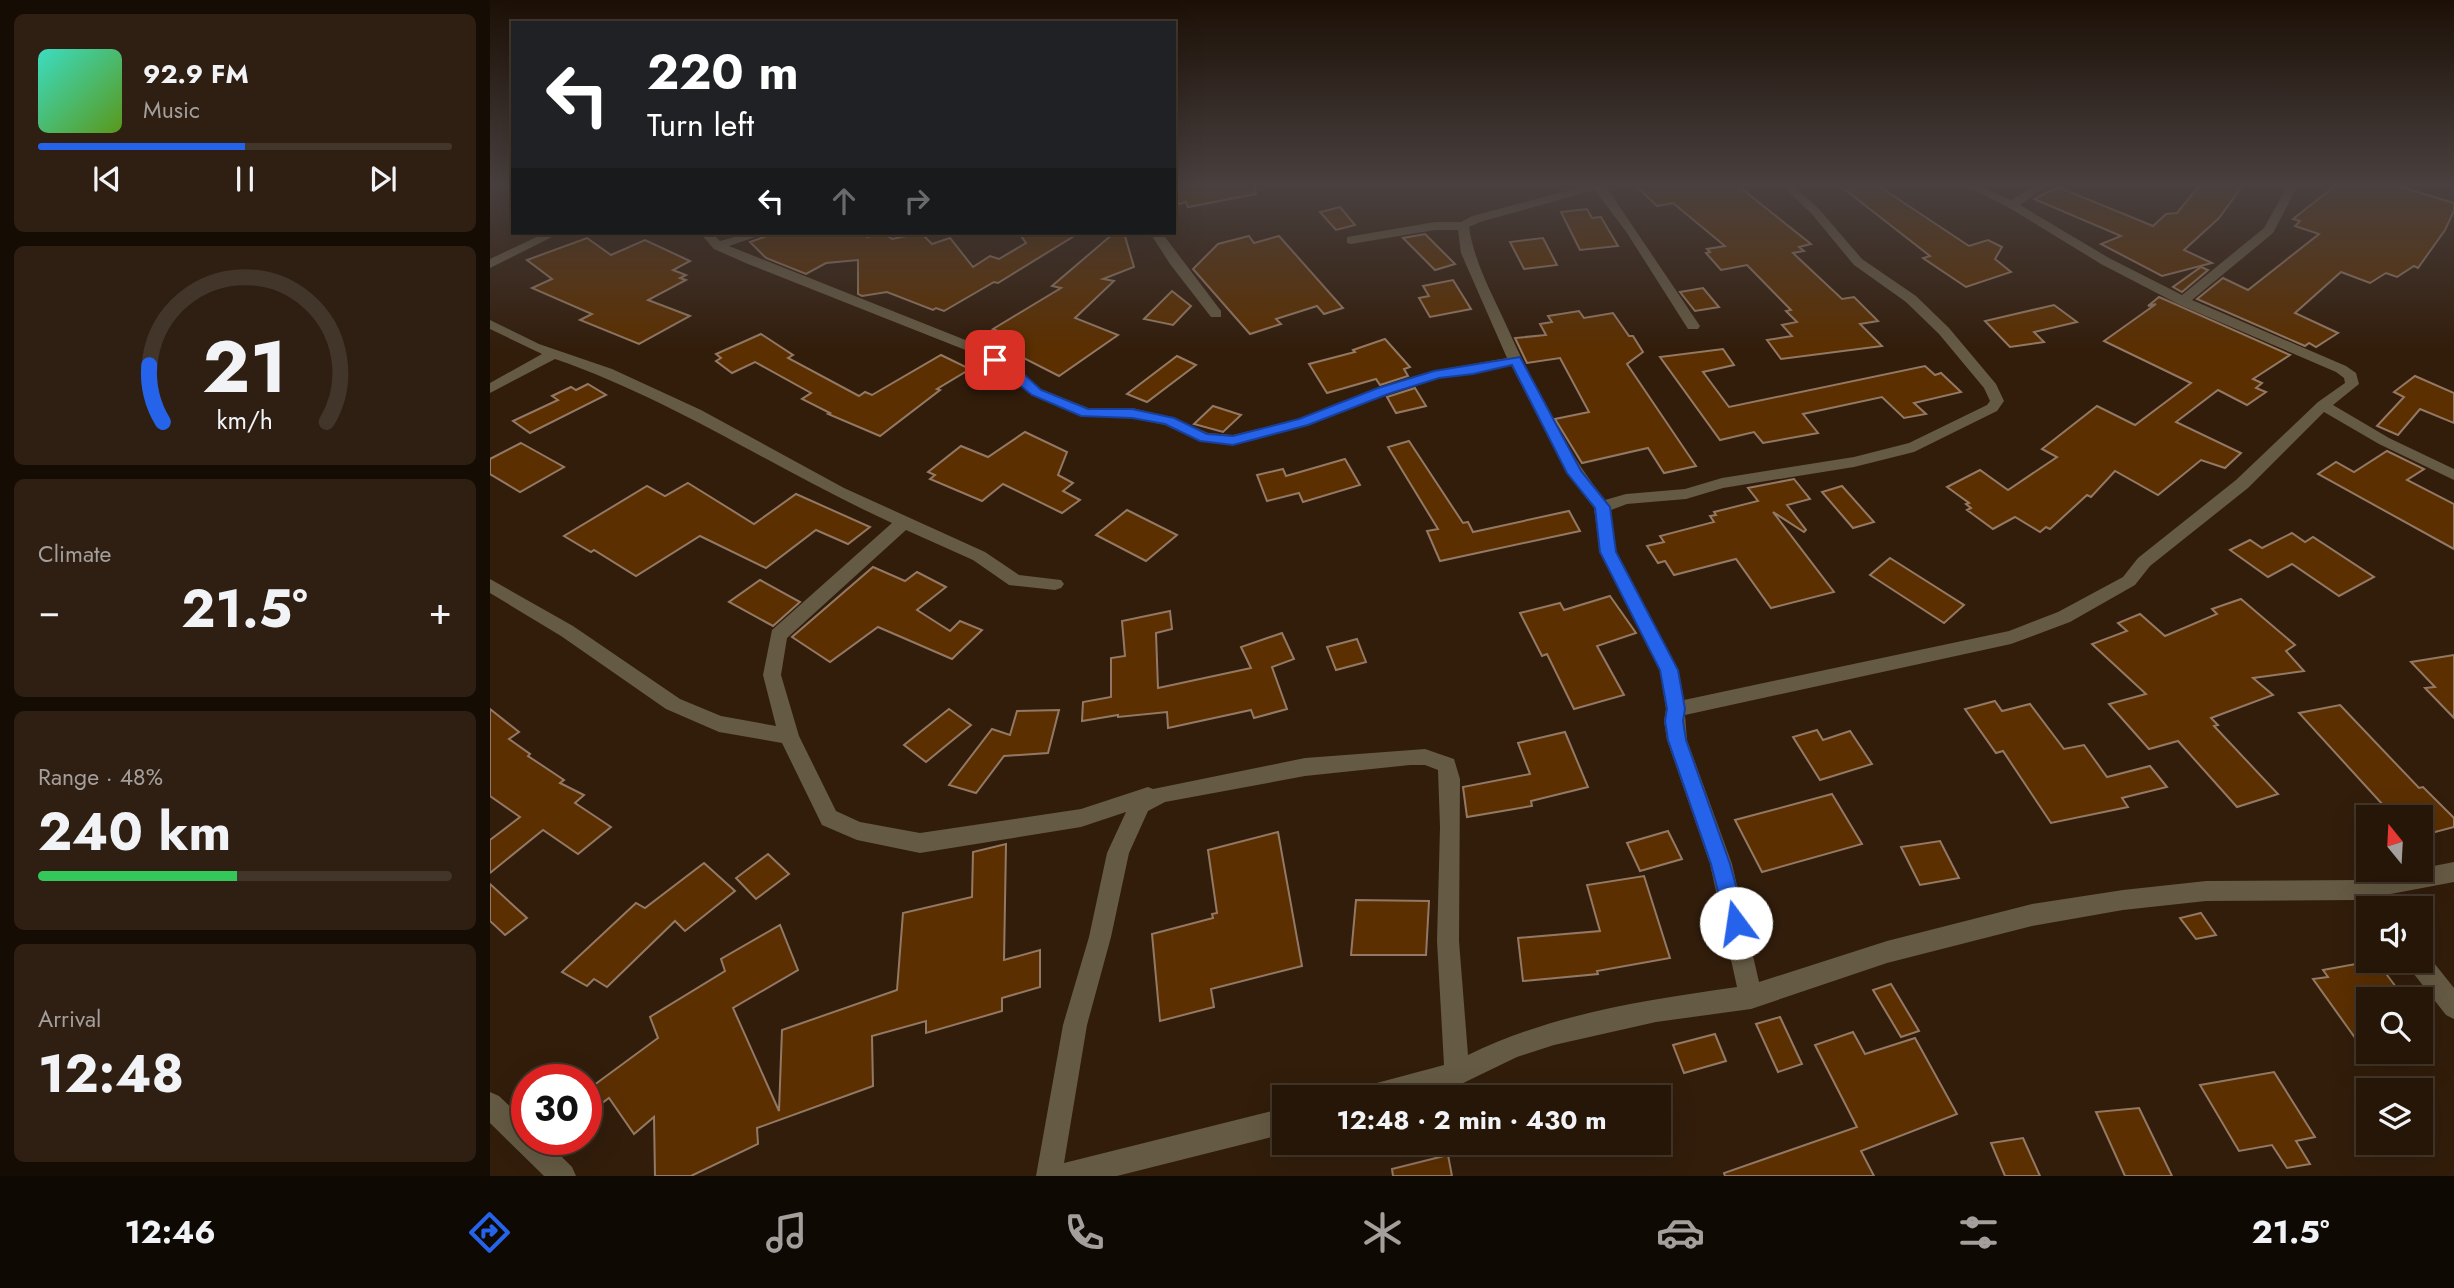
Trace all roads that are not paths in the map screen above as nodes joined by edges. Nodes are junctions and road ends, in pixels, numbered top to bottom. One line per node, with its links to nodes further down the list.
1 (540, 240): 11 (street)
2 (712, 240): 10 (street)
3 (738, 240): 10 (street)
4 (1160, 240): 13 (street)
5 (1465, 240): 17 (street)
6 (1637, 240): 15 (street)
7 (1839, 240): 21 (street)
8 (2070, 240): 12 (street)
9 (2257, 240): 12 (street)
10 (718, 246): 17 (street)
11 (490, 264)
12 (2183, 301): 19 (street)
13 (1216, 314)
14 (490, 324): 16 (street)
15 (1693, 326)
16 (553, 354): 18 (street); 22 (street)
17 (1516, 360): 21 (street)
18 (490, 389)
19 (2323, 405): 20 (street); 25 (street)
20 (2454, 475)
21 (1602, 507): 25 (street)
22 (905, 521): 24 (street); 26 (street)
23 (490, 584): 26 (street)
24 (1055, 584)
25 (1676, 709): 32 (street)
26 (789, 736): 27 (street)
27 (1162, 794): 34 (street); 39 (street)
28 (2454, 872): 29 (street)
29 (2361, 890): 30 (street); 32 (street)
30 (2366, 896)
31 (2427, 973): 33 (street)
32 (1751, 997): 34 (street)
33 (2454, 1007)
34 (1457, 1074): 35 (street)
35 (1417, 1085)
36 (490, 1105): 38 (street)
37 (1272, 1124): 40 (street)
38 (563, 1176)
39 (1049, 1176)
40 (1065, 1176)

